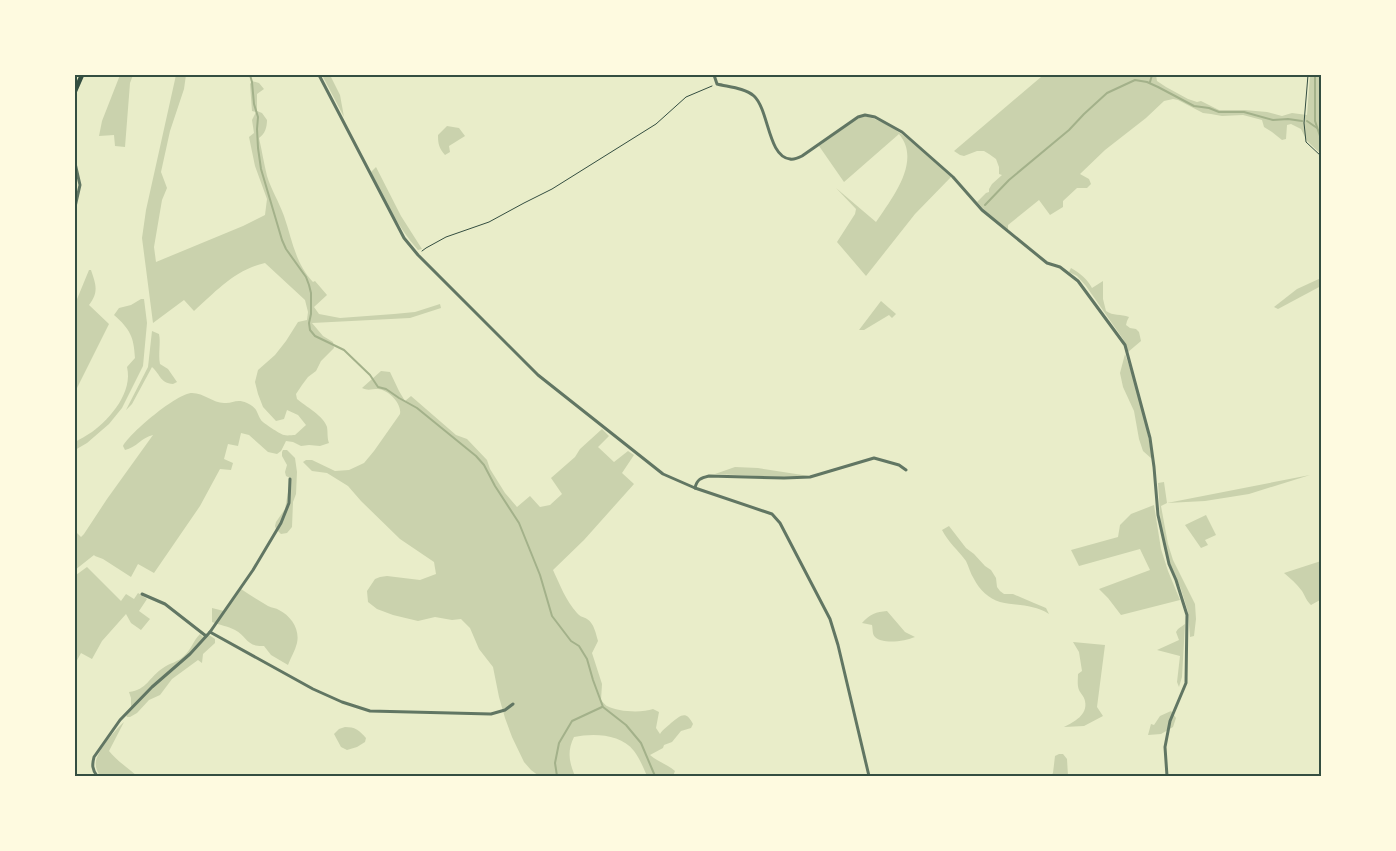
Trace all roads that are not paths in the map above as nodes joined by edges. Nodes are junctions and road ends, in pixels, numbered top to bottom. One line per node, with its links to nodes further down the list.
1 (82, 75): 4 (main road)
2 (320, 75): 9 (street)
3 (714, 75): 16 (street)
4 (76, 87)
5 (75, 163): 6 (street)
6 (75, 207)
7 (906, 470): 9 (street)
8 (290, 479): 11 (street)
9 (694, 488): 15 (street)
10 (142, 594): 12 (street)
11 (210, 632): 12 (street); 13 (street)
12 (206, 636): 14 (street)
13 (513, 704)
14 (97, 776)
15 (869, 776)
16 (1167, 776)

